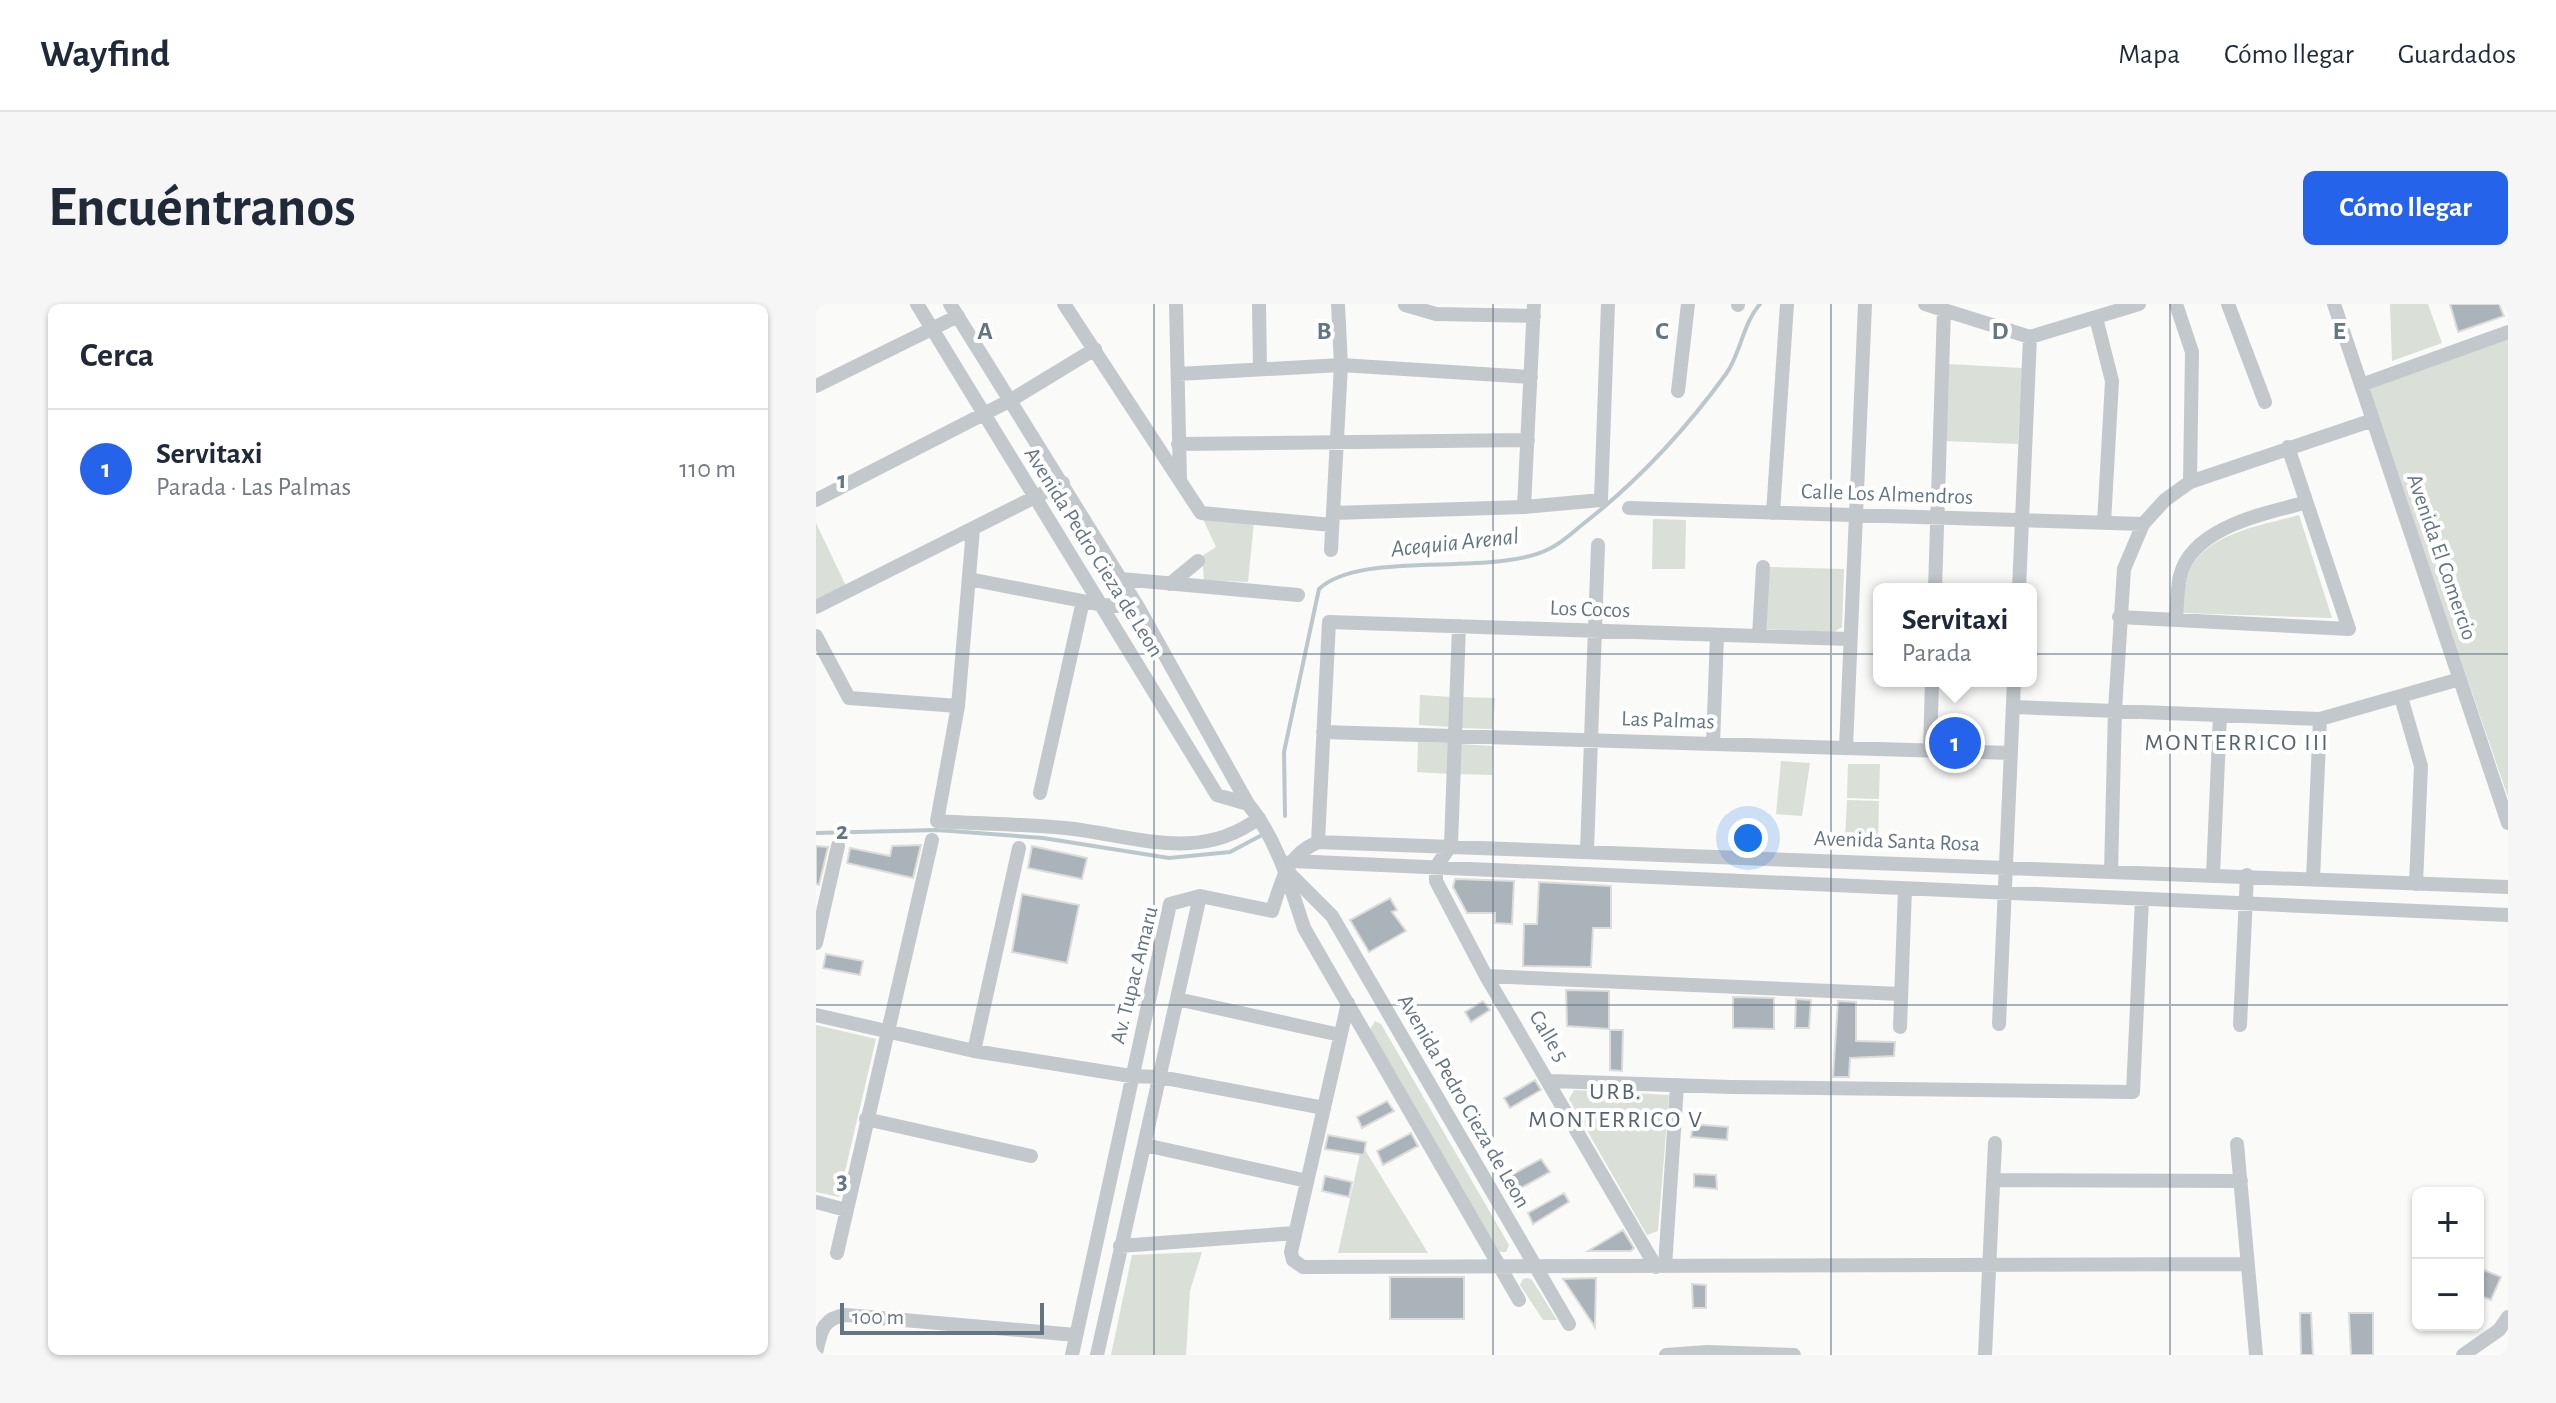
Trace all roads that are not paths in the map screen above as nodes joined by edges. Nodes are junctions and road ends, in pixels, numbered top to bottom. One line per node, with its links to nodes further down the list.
1 (936, 304): 16 (street)
2 (1064, 304): 26 (street)
3 (1176, 304): 29 (street)
4 (1259, 304): 28 (street)
5 (1338, 304): 27 (street)
6 (1608, 304): 48 (street)
7 (1688, 304): 33 (street)
8 (1787, 304): 50 (street)
9 (1865, 304): 51 (street)
10 (1925, 304): 21 (street)
11 (2139, 304): 17 (street)
12 (2176, 304): 43 (street)
13 (2228, 304): 35 (street)
14 (2334, 304): 31 (street, Avenida El Comercio)
15 (1405, 305): 18 (street)
16 (919, 307): 23 (street, Avenida Pedro Cieza de Leon)
17 (2117, 307): 22 (street)
18 (1467, 309): 20 (street)
19 (954, 310): 23 (street); 34 (street, Avenida Pedro Cieza de Leon)
20 (1534, 310): 30 (street)
21 (1944, 310): 25 (street); 52 (street)
22 (2096, 318): 25 (street); 55 (street)
23 (931, 328): 32 (street); 36 (street, Avenida Pedro Cieza de Leon)
24 (2508, 332): 31 (street)
25 (2030, 337): 54 (street)
26 (1095, 349): 34 (street); 42 (street)
27 (1341, 365): 28 (street); 30 (street); 38 (street)
28 (1260, 369): 29 (street)
29 (1178, 374): 40 (street)
30 (1531, 377): 39 (street)
31 (2361, 385): 37 (street, Avenida El Comercio)
32 (816, 386)
33 (1678, 391)
34 (1011, 400): 36 (street); 44 (street, Avenida Pedro Cieza de Leon)
35 (2265, 402)
36 (983, 414): 45 (street, Avenida Pedro Cieza de Leon); 46 (street)
37 (2373, 420): 41 (street); 80 (street, Avenida El Comercio)
38 (1338, 440): 39 (street); 40 (street); 53 (street)
39 (1528, 440): 48 (street)
40 (1178, 444): 42 (street)
41 (2288, 447): 43 (street); 47 (street)
42 (1180, 480): 53 (street)
43 (2190, 482): 56 (street)
44 (1063, 483): 45 (street); 63 (street, Avenida Pedro Cieza de Leon)
45 (1035, 497): 57 (street); 69 (street, Avenida Pedro Cieza de Leon)
46 (816, 500)
47 (2304, 503): 73 (street); 73 (street)
48 (1524, 507): 53 (street)
49 (1629, 508): 50 (street, Calle Los Almendros)
50 (1773, 513): 51 (street, Calle Los Almendros)
51 (1856, 515): 52 (street, Calle Los Almendros); 79 (street)
52 (1937, 518): 54 (street, Calle Los Almendros); 64 (street)
53 (1333, 519): 59 (street)
54 (2022, 521): 55 (street, Calle Los Almendros); 65 (street)
55 (2104, 523): 56 (street, Calle Los Almendros)
56 (2143, 524): 72 (street)
57 (973, 529): 62 (street); 70 (street)
58 (1598, 545): 75 (street)
59 (1331, 550)
60 (1198, 561): 66 (street)
61 (1763, 567): 78 (street)
62 (969, 579): 68 (street); 84 (street)
63 (1121, 579): 66 (street); 71 (street, Avenida Pedro Cieza de Leon)
64 (1935, 583)
65 (2019, 583)
66 (1170, 584): 67 (street)
67 (1298, 595)
68 (1083, 601): 69 (street); 96 (street)
69 (1103, 605): 71 (street); 97 (street, Avenida Pedro Cieza de Leon)
70 (816, 607)
71 (1138, 607): 97 (street, Avenida Pedro Cieza de Leon)
72 (2119, 617): 73 (street); 86 (street)
73 (2176, 620)
74 (1459, 626): 75 (street, Los Cocos); 89 (street, Los Cocos); 90 (street)
75 (1595, 631): 76 (street, Los Cocos); 91 (street)
76 (1717, 635): 78 (street, Los Cocos); 92 (street)
77 (816, 636): 84 (street)
78 (1759, 636): 79 (street, Los Cocos)
79 (1849, 639): 93 (street)
80 (2460, 679): 83 (street); 98 (street, Avenida El Comercio)
81 (1932, 687): 94 (street)
82 (2014, 687): 85 (street)
83 (2401, 697): 88 (street); 113 (street)
84 (958, 706): 99 (street)
85 (2013, 707): 86 (street); 95 (street)
86 (2115, 710): 87 (street); 109 (street)
87 (2220, 715): 88 (street); 110 (street)
88 (2320, 719): 112 (street)
89 (1323, 732): 90 (street, Las Palmas); 101 (street)
90 (1456, 736): 91 (street, Las Palmas); 102 (street)
91 (1591, 740): 92 (street, Las Palmas); 105 (street)
92 (1713, 744): 93 (street, Las Palmas)
93 (1846, 748): 94 (street, Las Palmas)
94 (1930, 751): 95 (street, Las Palmas)
95 (2011, 753): 108 (street)
96 (1040, 793)
97 (1248, 804): 99 (street, Avenida Pedro Cieza de Leon)
98 (2508, 823)
99 (1265, 829): 106 (street, Avenida Pedro Cieza de Leon)
100 (932, 840): 130 (street)
101 (1318, 842): 102 (street, Avenida Santa Rosa); 106 (street)
102 (1451, 845): 105 (street, Avenida Santa Rosa); 107 (street)
103 (838, 846): 121 (street)
104 (1019, 848): 132 (street)
105 (1587, 851): 108 (street, Avenida Santa Rosa)
106 (1288, 865): 107 (street); 117 (street); 125 (street, Avenida Pedro Cieza de Leon); 154 (street, Avenida Pedro Cieza de Leon)
107 (1436, 867): 115 (street); 122 (street, Calle 5)
108 (2008, 868): 109 (street, Avenida Santa Rosa); 116 (street)
109 (2111, 872): 110 (street, Avenida Santa Rosa)
110 (2213, 875): 111 (street, Avenida Santa Rosa)
111 (2247, 875): 112 (street, Avenida Santa Rosa); 119 (street)
112 (2313, 879): 113 (street, Avenida Santa Rosa)
113 (2416, 884): 114 (street, Avenida Santa Rosa)
114 (2508, 887)
115 (1905, 889): 116 (street); 123 (street)
116 (2007, 893): 118 (street); 127 (street)
117 (1200, 896): 124 (street, Av. Tupac Amaru); 133 (street, Av. Tupac Amaru)
118 (2142, 899): 119 (street); 136 (street)
119 (2246, 903): 120 (street); 128 (street)
120 (2508, 915)
121 (816, 943)
122 (1486, 976): 123 (street); 135 (street, Calle 5)
123 (1901, 994): 129 (street)
124 (1177, 999): 131 (street); 134 (street, Av. Tupac Amaru)
125 (1348, 1003): 131 (street); 153 (street, Avenida Pedro Cieza de Leon)
126 (816, 1015): 130 (street)
127 (1999, 1024)
128 (2240, 1025)
129 (1900, 1027)
130 (886, 1031): 132 (street); 138 (street)
131 (1340, 1035): 137 (street)
132 (974, 1051): 133 (street)
133 (1131, 1076): 134 (street); 159 (street, Av. Tupac Amaru)
134 (1160, 1077): 137 (street); 141 (street, Av. Tupac Amaru)
135 (1551, 1081): 136 (street); 155 (street, Calle 5)
136 (1677, 1085): 155 (street)
137 (1324, 1108): 144 (street)
138 (866, 1119): 142 (street); 147 (street)
139 (1995, 1143): 143 (street)
140 (2237, 1144): 145 (street)
141 (1145, 1145): 144 (street); 149 (street, Av. Tupac Amaru)
142 (1031, 1156)
143 (1993, 1180): 145 (street); 152 (street)
144 (1307, 1181): 148 (street)
145 (2241, 1181): 151 (street)
146 (816, 1202): 147 (street)
147 (846, 1210): 150 (street)
148 (1295, 1233): 149 (street); 153 (street)
149 (1120, 1246): 162 (street, Av. Tupac Amaru)
150 (837, 1253)
151 (2247, 1264): 152 (street); 166 (street)
152 (1989, 1265): 155 (street); 165 (street)
153 (1499, 1266): 154 (street); 156 (street, Avenida Pedro Cieza de Leon)
154 (1535, 1266): 155 (street); 158 (street, Avenida Pedro Cieza de Leon)
155 (1661, 1266)
156 (1519, 1300)
157 (2508, 1317): 167 (street)
158 (1569, 1324)
159 (1076, 1335): 160 (street); 161 (street, Av. Tupac Amaru)
160 (816, 1353)
161 (1072, 1355)
162 (1097, 1355)
163 (1666, 1355): 164 (street)
164 (1794, 1355)
165 (1985, 1355)
166 (2256, 1355)
167 (2463, 1355)

